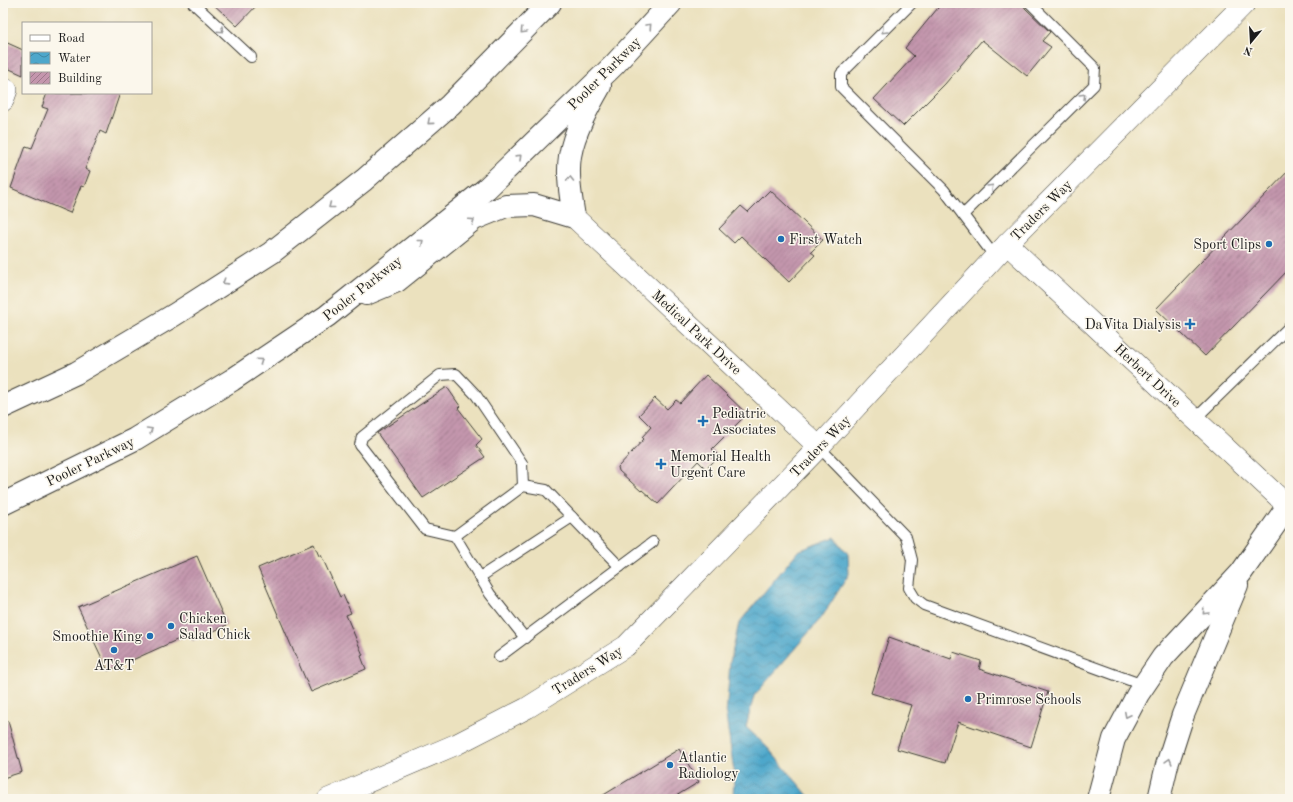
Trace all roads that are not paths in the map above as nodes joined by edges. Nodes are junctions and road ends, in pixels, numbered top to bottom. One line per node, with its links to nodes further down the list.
1 (193, 3): 7 (lane, one-way to 7)
2 (550, 3): 16 (main road, one-way to 16)
3 (671, 3): 8 (main road, Pooler Parkway, one-way to 3)
4 (912, 3): 11 (lane, one-way to 11)
5 (1030, 3): 11 (lane, one-way to 5)
6 (1245, 3): 13 (street, Traders Way)
7 (251, 57)
8 (614, 65): 12 (main road, one-way to 8); 14 (main road, Pooler Parkway, one-way to 8)
9 (3, 88): 10 (street)
10 (3, 101)
11 (963, 215): 13 (lane)
12 (574, 217): 14 (main road, one-way to 12); 18 (street, Medical Park Drive)
13 (1001, 250): 17 (street, Herbert Drive); 18 (street, Traders Way)
14 (346, 302): 20 (main road, Pooler Parkway, one-way to 14)
15 (1287, 328): 17 (lane)
16 (3, 407)
17 (1195, 419): 21 (street, Herbert Drive)
18 (819, 447): 30 (lane); 31 (street, Traders Way)
19 (523, 486): 22 (lane); 23 (lane); 23 (lane)
20 (3, 504)
21 (1289, 505): 26 (main road)
22 (572, 517): 25 (lane); 27 (lane)
23 (456, 536): 27 (lane)
24 (653, 542): 25 (lane)
25 (620, 567): 28 (lane)
26 (1241, 573): 30 (main road, one-way to 30); 33 (main road, one-way to 26)
27 (480, 578): 28 (lane)
28 (525, 638): 29 (lane)
29 (499, 657)
30 (1144, 685): 32 (main road, one-way to 32)
31 (328, 799)
32 (1098, 799)
33 (1159, 799)

